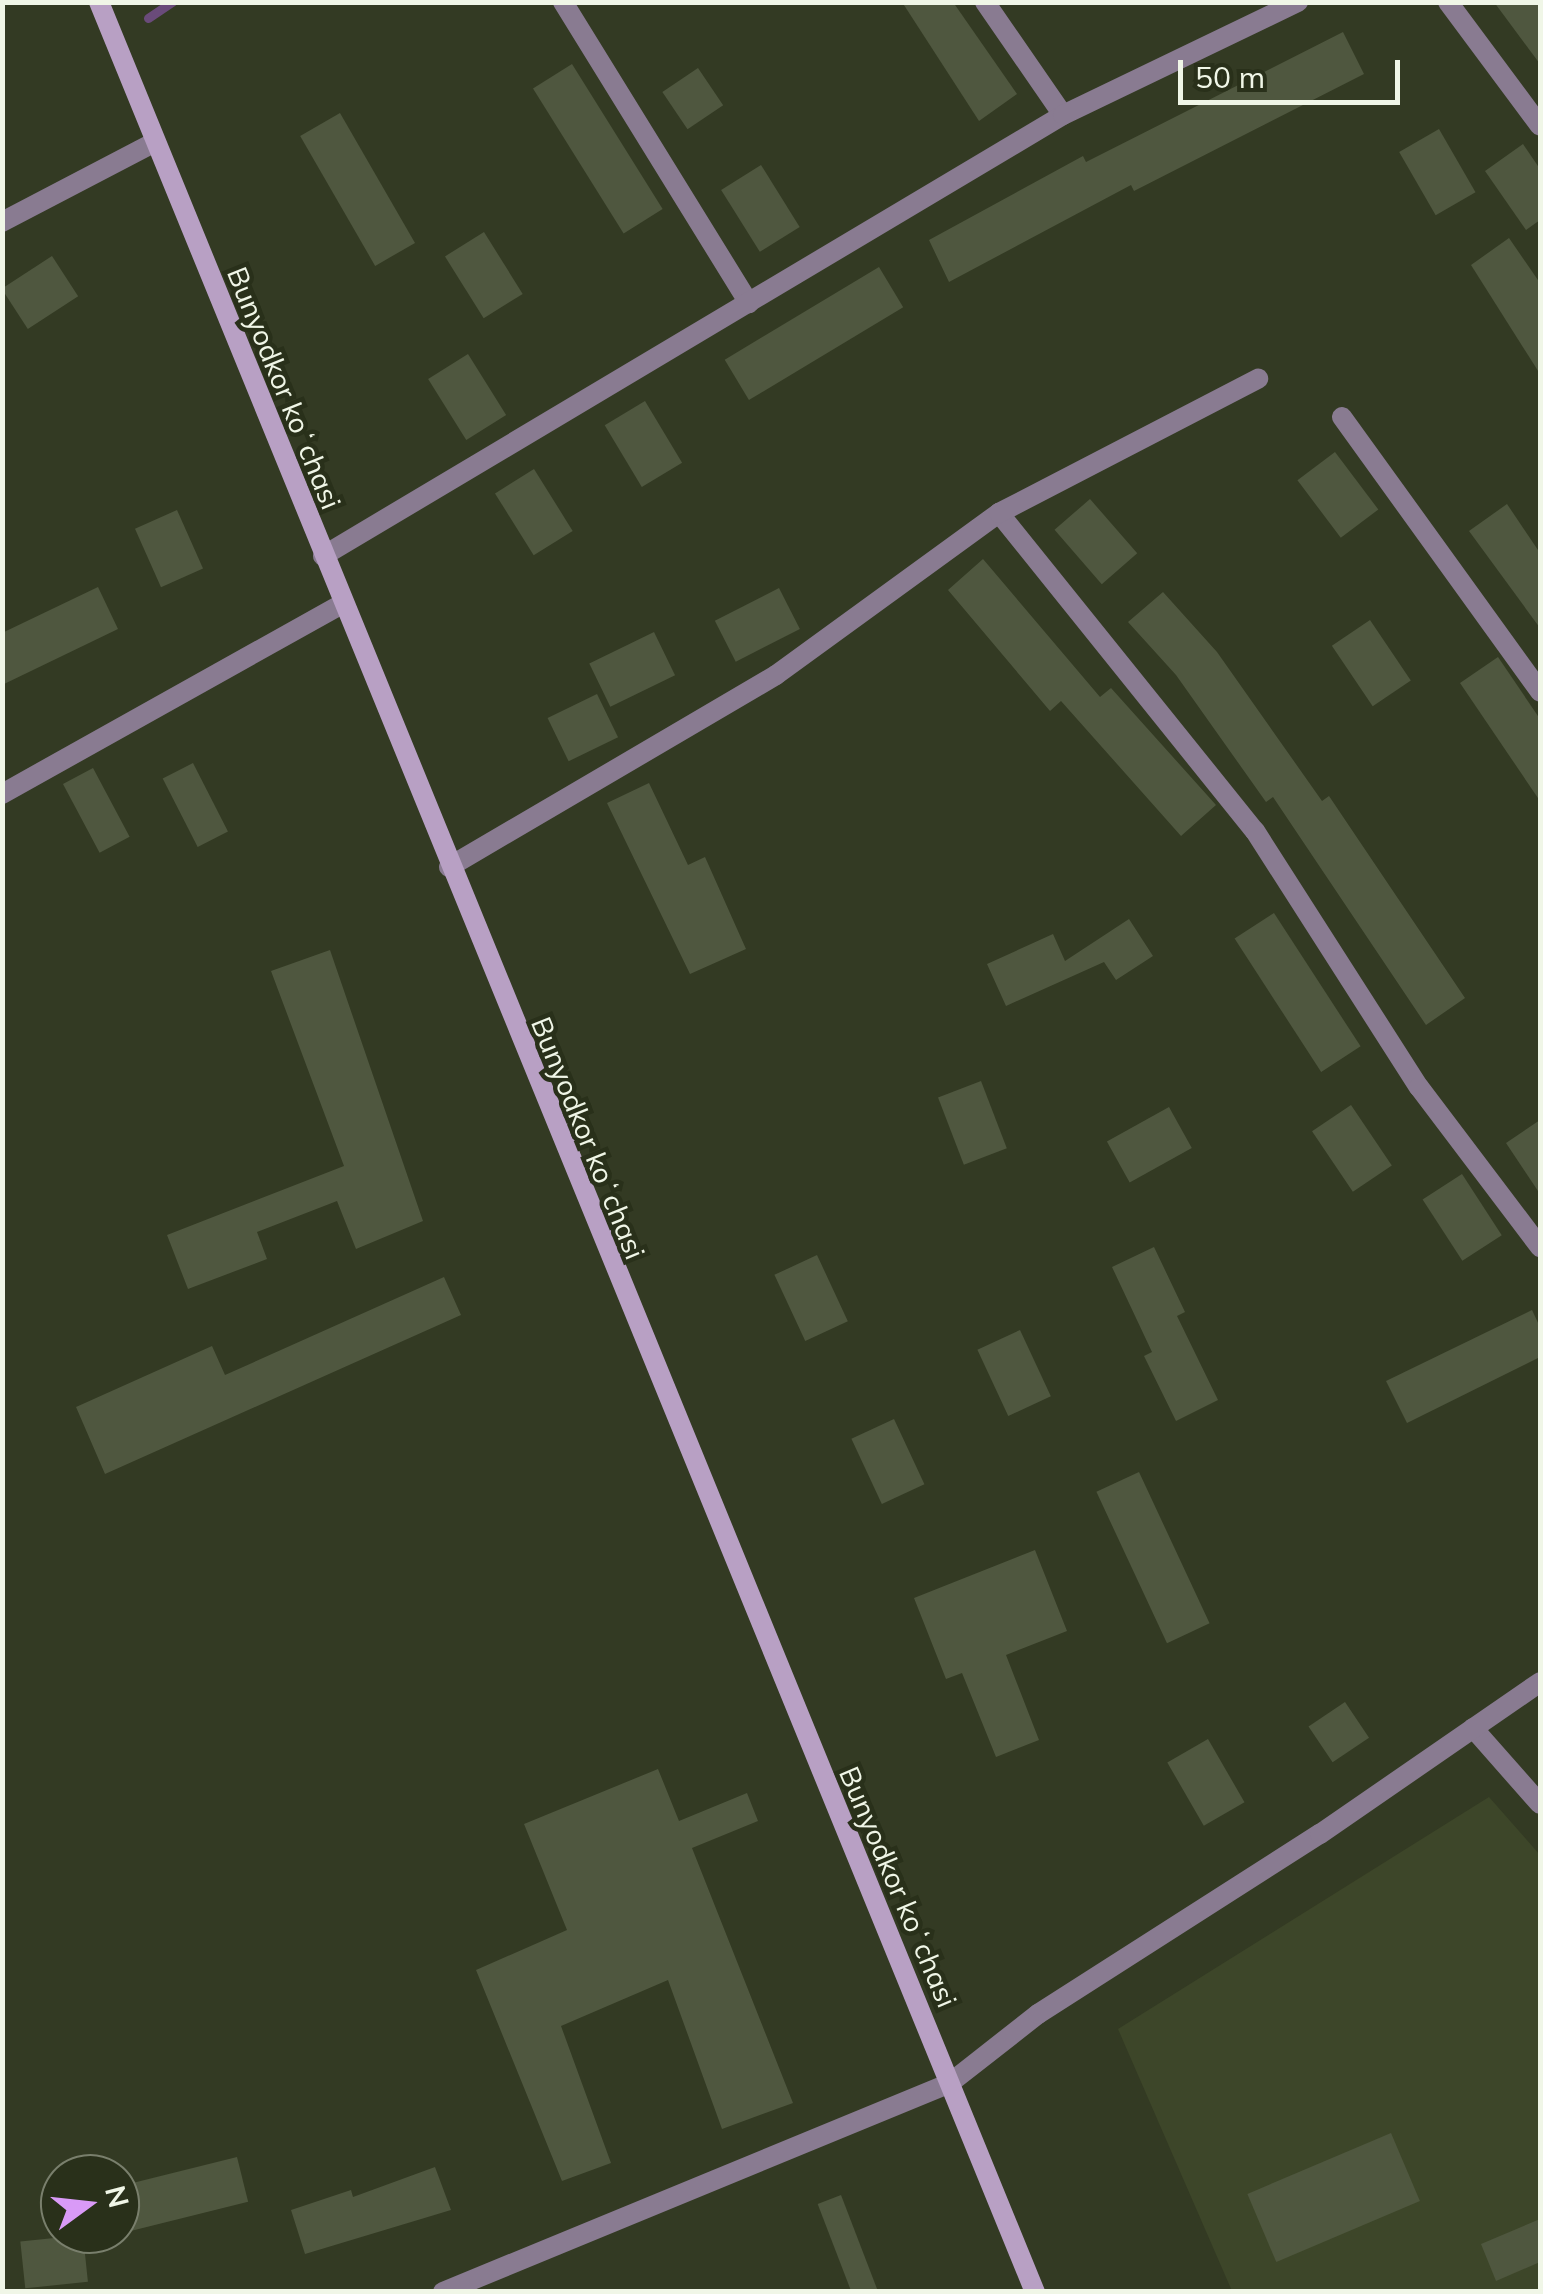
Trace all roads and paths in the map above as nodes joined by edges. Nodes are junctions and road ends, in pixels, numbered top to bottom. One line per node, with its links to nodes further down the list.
1 (98, 2): 8 (main road, Bunyodkor koʻchasi)
2 (563, 2): 10 (street)
3 (985, 2): 6 (street)
4 (1298, 2): 6 (street)
5 (1448, 2): 7 (street)
6 (1063, 115): 10 (street)
7 (1540, 126)
8 (155, 142): 9 (street); 14 (main road, Bunyodkor koʻchasi)
9 (2, 222)
10 (748, 303): 14 (street)
11 (1258, 379): 13 (street)
12 (1342, 417): 16 (street)
13 (999, 513): 18 (street); 19 (street)
14 (323, 556): 15 (main road, Bunyodkor koʻchasi)
15 (342, 604): 17 (street); 18 (main road, Bunyodkor koʻchasi)
16 (1540, 692)
17 (2, 794)
18 (449, 867): 23 (main road, Bunyodkor koʻchasi)
19 (1540, 1247)
20 (1540, 1682): 21 (street)
21 (1472, 1728): 22 (street); 23 (street)
22 (1540, 1804)
23 (950, 2083): 24 (street); 25 (main road, Bunyodkor koʻchasi)
24 (442, 2292)
25 (1035, 2292)

